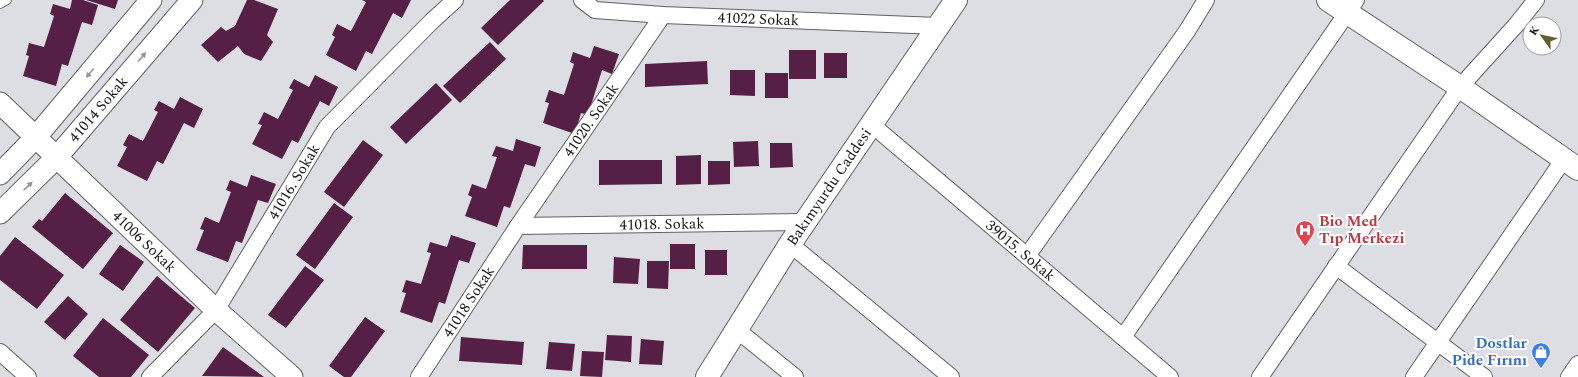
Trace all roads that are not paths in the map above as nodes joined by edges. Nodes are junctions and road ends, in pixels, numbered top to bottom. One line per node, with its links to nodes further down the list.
1 (8, 0): 10 (lane)
2 (151, 0): 17 (street, 41014 Sokak, one-way to 17)
3 (192, 0): 18 (street, 41014 Sokak, one-way to 3)
4 (456, 0): 27 (street, 41016. Sokak)
5 (582, 0): 12 (street, 41022 Sokak)
6 (956, 0): 13 (main road, Bakımyurdu Caddesi)
7 (1206, 0): 25 (street)
8 (1328, 0): 11 (main road)
9 (1536, 0): 14 (street)
10 (0, 4)
11 (1351, 6): 14 (main road); 29 (street)
12 (663, 15): 13 (street, 41022 Sokak); 23 (street, 41020. Sokak)
13 (938, 26): 16 (main road, Bakımyurdu Caddesi)
14 (1460, 87): 19 (main road); 26 (street)
15 (0, 103): 17 (street, 41006 Sokak)
16 (871, 124): 22 (main road, Bakımyurdu Caddesi); 25 (street, 39015. Sokak)
17 (35, 138): 18 (street, 41006 Sokak); 20 (street, 41014 Sokak)
18 (56, 158): 21 (street, 41014 Sokak, one-way to 18); 27 (street, 41006 Sokak)
19 (1571, 164): 30 (street)
20 (0, 174)
21 (0, 213)
22 (805, 222): 23 (street, 41018. Sokak); 24 (main road, Bakımyurdu Caddesi)
23 (518, 226): 36 (street, 41018 Sokak)
24 (790, 244): 28 (main road, Bakımyurdu Caddesi); 39 (street)
25 (1027, 256): 29 (street, 39015. Sokak)
26 (1336, 266): 30 (street); 41 (street)
27 (216, 310): 34 (street, 41016. Sokak); 35 (street, 41006 Sokak)
28 (737, 330): 37 (main road, Bakımyurdu Caddesi); 38 (street)
29 (1123, 338): 40 (street, 39015. Sokak)
30 (1438, 342): 42 (street); 43 (street)
31 (0, 352): 33 (street)
32 (1578, 364): 44 (street)
33 (28, 377)
34 (150, 377)
35 (292, 377)
36 (419, 377)
37 (707, 377)
38 (795, 377)
39 (951, 377)
40 (1170, 377)
41 (1260, 377)
42 (1414, 377)
43 (1484, 377)
44 (1569, 377)

